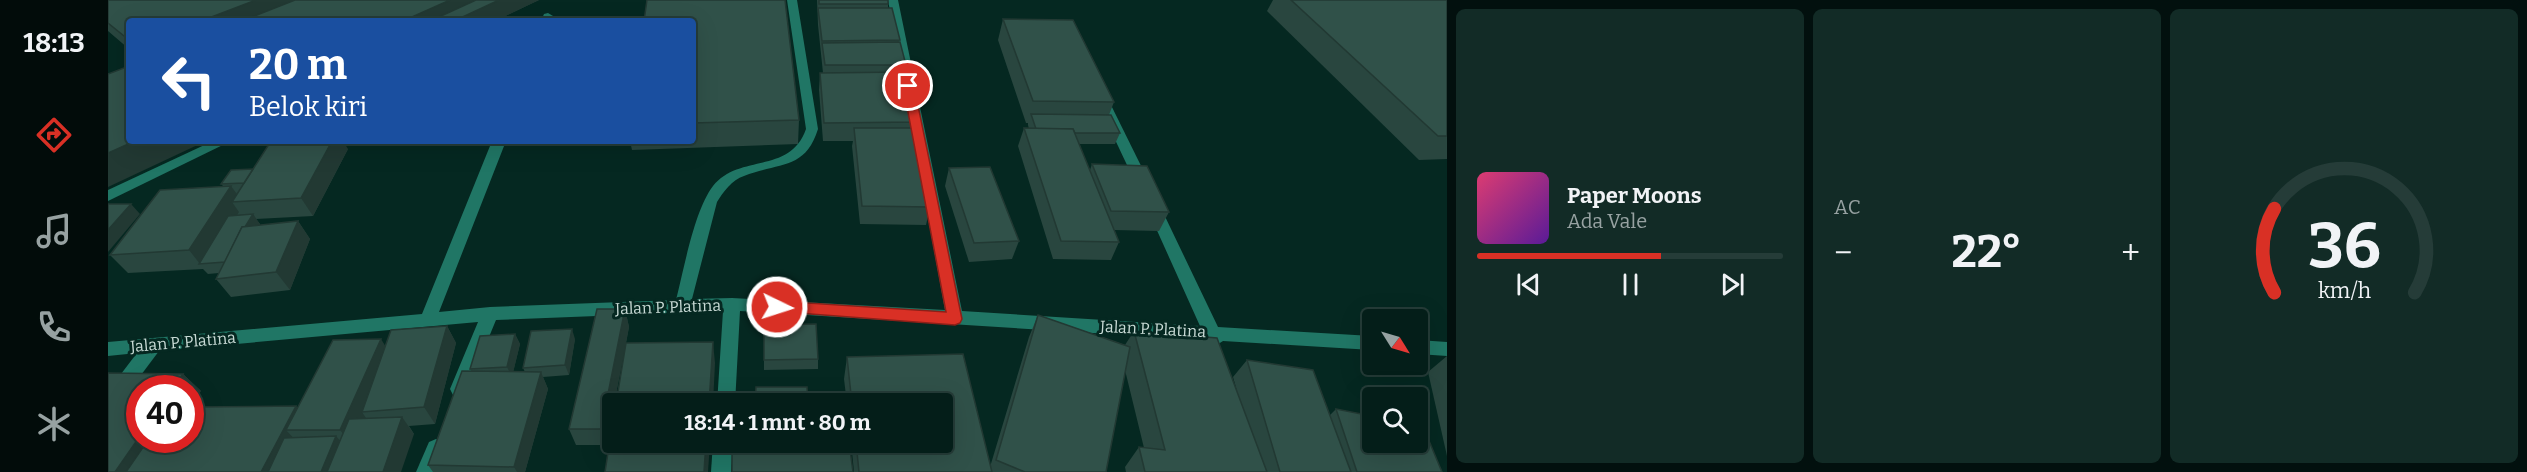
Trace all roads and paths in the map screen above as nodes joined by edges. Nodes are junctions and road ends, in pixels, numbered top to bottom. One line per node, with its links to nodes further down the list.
1 (792, 0): 8 (street)
2 (893, 0): 10 (street)
3 (1095, 84): 12 (street)
4 (218, 144): 6 (street)
5 (498, 144): 11 (street)
6 (108, 195)
7 (732, 304): 8 (street, Jalan P. Platina); 10 (street, Jalan P. Platina); 19 (street)
8 (682, 306): 9 (street, Jalan P. Platina)
9 (490, 314): 11 (street, Jalan P. Platina); 21 (street)
10 (955, 319): 12 (street, Jalan P. Platina)
11 (428, 320): 14 (street, Jalan P. Platina)
12 (1214, 332): 13 (street, Jalan P. Platina); 18 (street)
13 (1362, 342)
14 (153, 346): 16 (street, Jalan P. Platina); 20 (street)
15 (1428, 347): 17 (street)
16 (108, 349)
17 (1447, 349)
18 (1218, 355)
19 (727, 393)
20 (108, 405)
21 (451, 409)
22 (443, 430): 24 (street)
23 (722, 453): 25 (street)
24 (426, 472)
25 (721, 472)

